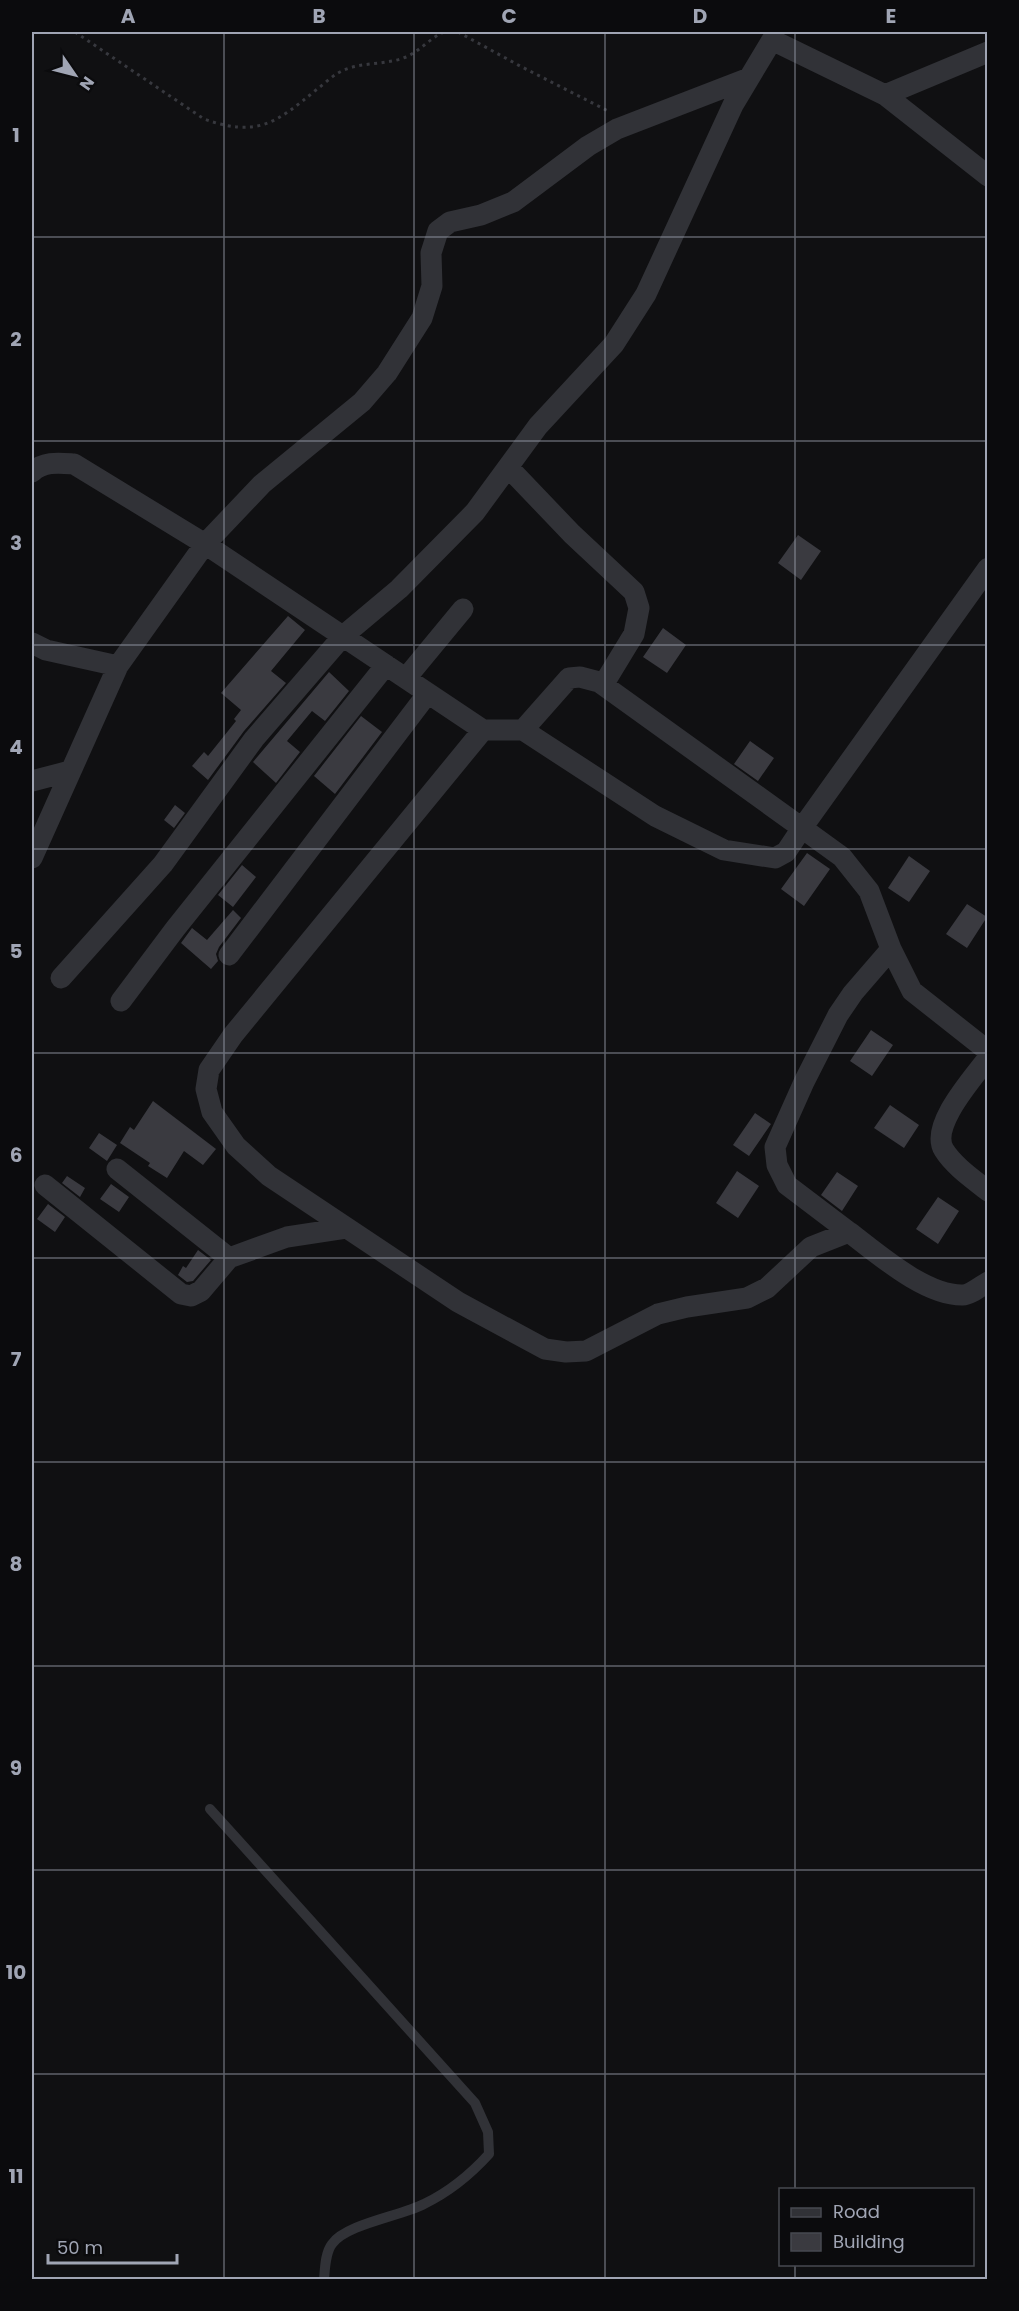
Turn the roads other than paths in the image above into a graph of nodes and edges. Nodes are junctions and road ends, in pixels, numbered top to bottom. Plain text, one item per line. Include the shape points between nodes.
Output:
1 (987, 52) edge
2 (748, 78) junction
3 (885, 95) junction
4 (987, 176) edge
5 (508, 467) junction
6 (32, 472) edge
7 (205, 544) junction
8 (987, 568) edge
9 (463, 609) dead end
10 (342, 636) junction
11 (32, 643) edge
12 (386, 664) junction
13 (118, 666) junction
14 (406, 678) junction
15 (603, 685) junction
16 (428, 693) junction
17 (483, 730) junction
18 (523, 730) junction
19 (70, 771) junction
20 (32, 781) edge
21 (802, 828) junction
22 (32, 858) edge
23 (891, 949) junction
24 (228, 955) dead end
25 (60, 978) dead end
26 (122, 1001) dead end
27 (987, 1051) edge
28 (987, 1058) edge
29 (117, 1168) dead end
30 (45, 1185) dead end
31 (987, 1191) edge
32 (346, 1228) junction
33 (849, 1232) junction
34 (229, 1258) junction
35 (987, 1282) edge
36 (210, 1809) dead end
37 (324, 2280) edge

1 - 3 street
2 - 3 street via 772,40
2 - 5 street via 646,294 614,344 538,426
2 - 7 street via 617,129 513,202 482,215 450,222 438,231 431,253 432,286 422,318 387,373 355,408 262,484
3 - 4 street
5 - 10 street via 475,512 441,547 399,589
5 - 15 street via 634,592 639,608 634,634
6 - 7 street via 39,465 74,464
7 - 10 street
7 - 13 street
8 - 21 street
9 - 14 street
10 - 12 street
10 - 25 street via 254,739 163,864
11 - 13 street via 46,650
12 - 14 street
12 - 26 street
13 - 19 street
14 - 16 street
15 - 18 street via 580,677 568,678
15 - 21 street
16 - 17 street
16 - 24 street
17 - 18 street
17 - 32 street via 233,1035 209,1070 206,1089 212,1112 236,1146 269,1176
18 - 21 street via 656,816 724,850 775,858 786,852
19 - 20 street
19 - 22 street
21 - 23 street via 842,857 869,891
23 - 27 street via 912,991
23 - 33 street via 838,1015 775,1147 777,1165 787,1185
28 - 31 street via 948,1113 941,1144 957,1165
29 - 34 street
30 - 34 street via 181,1294 191,1296 201,1291
32 - 33 street via 458,1302 545,1349 566,1352 586,1351 658,1314 747,1298 767,1288 811,1247
32 - 34 street via 287,1237
33 - 35 street via 925,1285 946,1293 965,1296
36 - 37 lane via 475,2103 488,2132 489,2154 470,2175 423,2205 344,2233 331,2244

